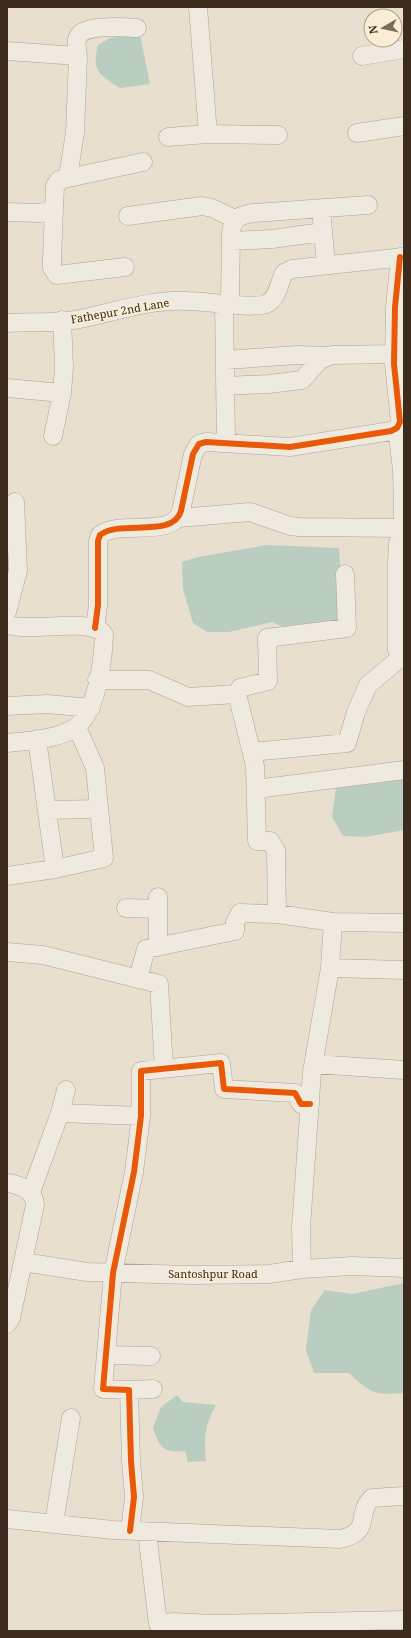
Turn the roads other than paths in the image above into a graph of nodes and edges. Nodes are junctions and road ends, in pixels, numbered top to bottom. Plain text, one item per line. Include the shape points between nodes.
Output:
1 (198, 7) edge
2 (137, 28) dead end
3 (404, 49) edge
4 (7, 51) edge
5 (78, 56) junction
6 (362, 56) dead end
7 (404, 126) edge
8 (357, 133) dead end
9 (208, 134) junction
10 (278, 135) dead end
11 (168, 136) dead end
12 (143, 162) dead end
13 (68, 177) junction
14 (368, 205) dead end
15 (54, 208) junction
16 (321, 209) junction
17 (7, 212) edge
18 (128, 216) dead end
19 (235, 219) junction
20 (323, 232) junction
21 (231, 241) junction
22 (402, 257) edge
23 (326, 265) junction
24 (125, 267) dead end
25 (400, 289) edge
26 (227, 304) junction
27 (62, 320) junction
28 (7, 323) edge
29 (394, 354) junction
30 (325, 356) junction
31 (226, 360) junction
32 (226, 386) junction
33 (7, 388) edge
34 (62, 393) junction
35 (401, 427) edge
36 (53, 436) dead end
37 (226, 443) junction
38 (403, 491) edge
39 (15, 502) dead end
40 (179, 518) junction
41 (403, 522) edge
42 (345, 574) dead end
43 (7, 612) edge
44 (7, 626) edge
45 (95, 628) junction
46 (402, 658) edge
47 (97, 680) junction
48 (236, 694) junction
49 (7, 706) edge
50 (91, 708) junction
51 (77, 727) junction
52 (37, 739) junction
53 (7, 743) edge
54 (252, 752) junction
55 (404, 770) edge
56 (256, 789) junction
57 (99, 809) junction
58 (47, 810) junction
59 (56, 869) junction
60 (7, 876) edge
61 (126, 908) dead end
62 (276, 914) junction
63 (333, 922) junction
64 (404, 923) edge
65 (158, 946) junction
66 (7, 952) edge
67 (330, 968) junction
68 (404, 970) edge
69 (138, 979) junction
70 (314, 1064) junction
71 (164, 1068) junction
72 (404, 1070) edge
73 (66, 1090) dead end
74 (310, 1104) junction
75 (60, 1113) junction
76 (141, 1116) junction
77 (7, 1183) edge
78 (31, 1192) junction
79 (23, 1262) junction
80 (404, 1268) edge
81 (302, 1269) junction
82 (114, 1273) junction
83 (7, 1324) edge
84 (106, 1356) junction
85 (151, 1356) dead end
86 (153, 1389) dead end
87 (129, 1390) junction
88 (71, 1418) dead end
89 (404, 1496) edge
90 (7, 1519) edge
91 (54, 1523) junction
92 (139, 1532) junction
93 (404, 1620) edge
94 (174, 1626) edge

1 - 9 street
2 - 5 street via 84,30 76,42
3 - 6 street
4 - 5 street
5 - 13 street via 76,126
7 - 8 street
9 - 10 street
9 - 11 street
12 - 13 street
13 - 15 street via 57,182
14 - 16 street
15 - 17 street via 47,212
15 - 24 street via 52,268 56,274
16 - 19 street via 253,213
16 - 20 street
18 - 19 street via 202,206
19 - 21 street via 231,227
20 - 21 street via 272,239
20 - 23 street
21 - 26 street
22 - 23 street, Fathepur 2nd Lane
22 - 25 street
23 - 26 street, Fathepur 2nd Lane via 292,269 284,273 272,301 265,305
25 - 29 street
26 - 27 street, Fathepur 2nd Lane via 186,300
26 - 31 street
27 - 28 street, Fathepur 2nd Lane
27 - 34 street
29 - 30 street
29 - 35 street
30 - 31 street via 297,355
30 - 32 street via 302,380
31 - 32 street
32 - 37 street
33 - 34 street
34 - 36 street
35 - 37 street via 290,447
35 - 38 street
37 - 40 street via 206,442 196,447 192,454
38 - 41 street
39 - 43 street via 18,571
40 - 41 street via 250,512 299,527
40 - 45 street via 171,524 111,530 100,535
41 - 46 street via 397,565 397,649
42 - 48 street via 347,628 267,638 268,681 240,688
44 - 45 street via 20,629 87,626
45 - 47 street via 104,635
46 - 54 street via 368,685 356,712 347,743
47 - 48 street via 149,680 188,696
47 - 50 street
48 - 54 street
49 - 50 street via 47,704
50 - 51 street
51 - 52 street via 61,734
51 - 57 street via 94,768
52 - 53 street
52 - 58 street
54 - 56 street
55 - 56 street
56 - 62 street via 257,841 270,841 276,850
57 - 58 street
57 - 59 street via 104,858
58 - 59 street
59 - 60 street
61 - 65 street via 158,903
62 - 63 street
62 - 65 street via 240,913 235,922 235,931
63 - 64 street
63 - 67 street
65 - 69 street via 146,949
66 - 69 street via 43,955
67 - 68 street
67 - 70 street
69 - 71 street via 159,984
70 - 72 street
70 - 74 street
71 - 74 street via 221,1063 224,1089 295,1093 301,1104
71 - 76 street via 141,1071
73 - 75 street
74 - 81 street via 301,1227
75 - 76 street
75 - 78 street
76 - 82 street via 134,1172
77 - 78 street
78 - 79 street via 35,1205
79 - 82 street, Santoshpur Road via 87,1272
79 - 83 street via 11,1318
80 - 81 street, Santoshpur Road via 352,1266
81 - 82 street, Santoshpur Road via 269,1274
82 - 84 street
84 - 85 street
84 - 87 street via 103,1389
86 - 87 street
87 - 92 street via 131,1461
88 - 91 street
89 - 92 street via 372,1498 366,1503 358,1532 340,1539
90 - 91 street
91 - 92 street
92 - 94 street via 158,1624
93 - 94 street

